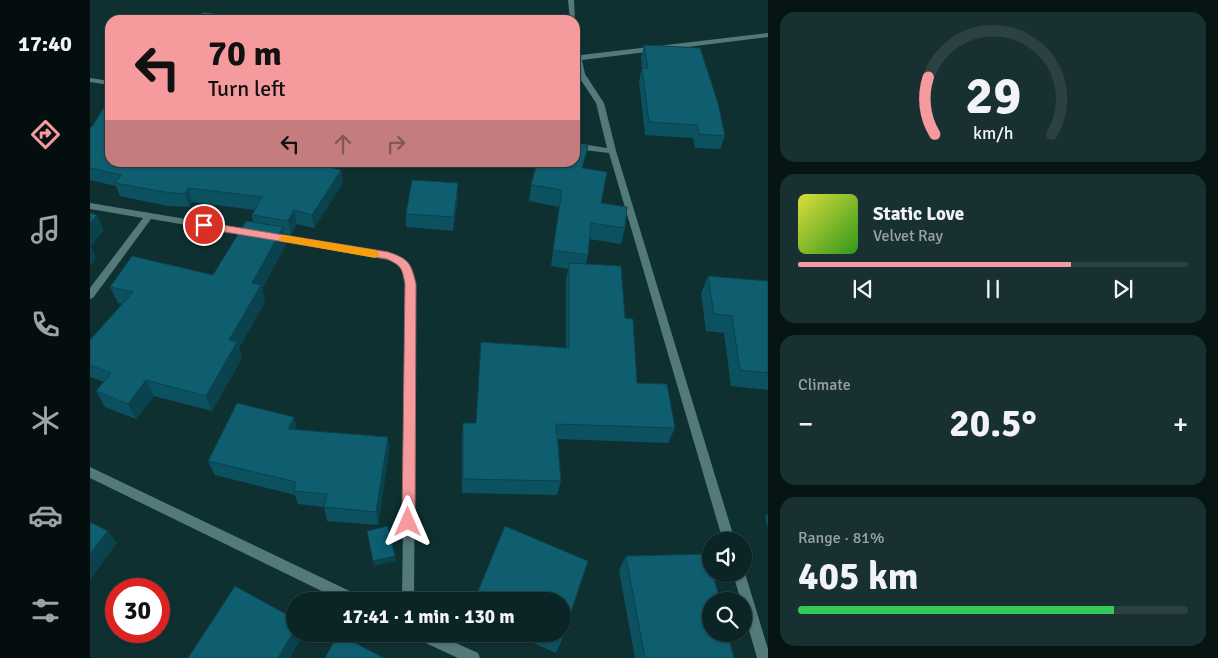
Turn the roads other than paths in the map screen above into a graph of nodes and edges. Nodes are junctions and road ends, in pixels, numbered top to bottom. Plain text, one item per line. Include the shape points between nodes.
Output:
1 (571, 0) edge
2 (572, 15) edge
3 (768, 35) edge
4 (580, 58) edge
5 (580, 70) edge
6 (90, 80) edge
7 (105, 82) edge
8 (580, 147) edge
9 (612, 151) junction
10 (90, 206) edge
11 (149, 216) junction
12 (90, 295) edge
13 (90, 472) edge
14 (726, 532) edge
15 (741, 582) edge
16 (337, 592) edge
17 (408, 592) edge
18 (439, 642) edge
19 (473, 658) edge
20 (764, 658) edge

1 - 2 street
3 - 4 street
5 - 9 street via 600,103
6 - 7 street
8 - 9 street
9 - 14 street
10 - 11 street
11 - 12 street
11 - 17 street via 388,256 402,261 407,268 411,284
13 - 16 street
15 - 20 street
18 - 19 street

